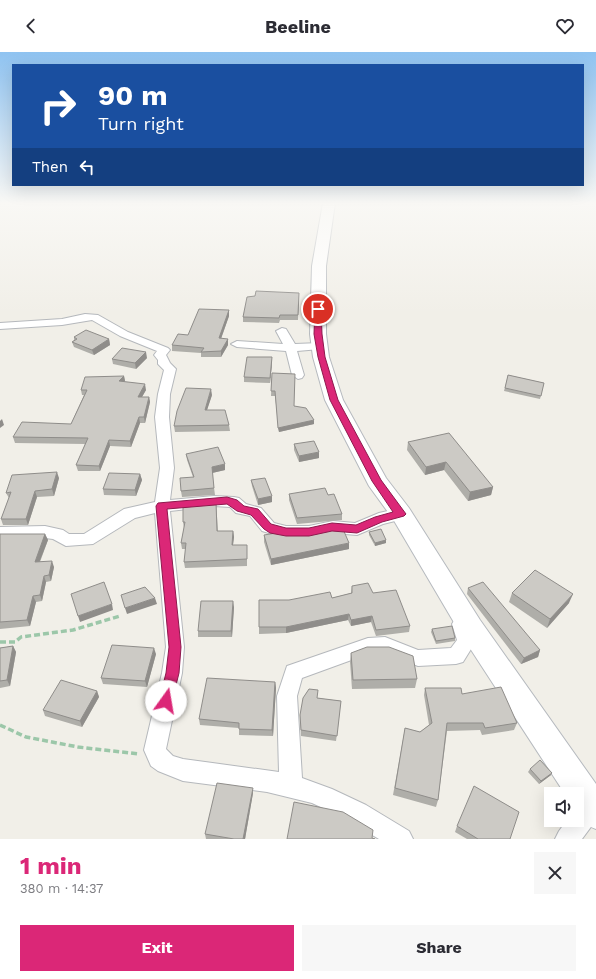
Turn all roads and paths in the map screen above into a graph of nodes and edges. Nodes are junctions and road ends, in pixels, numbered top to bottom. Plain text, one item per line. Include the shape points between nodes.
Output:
1 (323, 240) edge
2 (0, 326) edge
3 (282, 331) dead end
4 (237, 344) dead end
5 (320, 346) junction
6 (291, 348) junction
7 (298, 375) dead end
8 (162, 506) junction
9 (401, 514) junction
10 (0, 533) edge
11 (457, 608) junction
12 (120, 616) dead end
13 (0, 642) edge
14 (0, 725) edge
15 (157, 756) junction
16 (291, 787) junction
17 (594, 810) edge
18 (401, 839) edge
19 (567, 839) edge

1 - 5 street via 319,266
2 - 8 street via 94,317 124,334 164,350 160,355 170,369 162,417 167,468
3 - 6 street
4 - 6 street
5 - 6 street
5 - 9 street via 326,378 334,400 377,481
6 - 7 street
8 - 9 street via 234,502 241,509 255,512 268,527 286,532 309,532 332,527 357,529
8 - 10 street via 130,513 87,540 66,540 57,534 45,532
8 - 15 street via 175,647 172,673 155,750
9 - 11 street
11 - 16 street via 466,641 456,656 418,658 385,645 368,646 294,672 287,696
11 - 17 street
12 - 13 path via 73,630 21,637 15,642
14 - 15 path via 26,737 78,747
15 - 16 street via 172,768 211,772
16 - 18 street via 312,792 351,810
17 - 19 street

